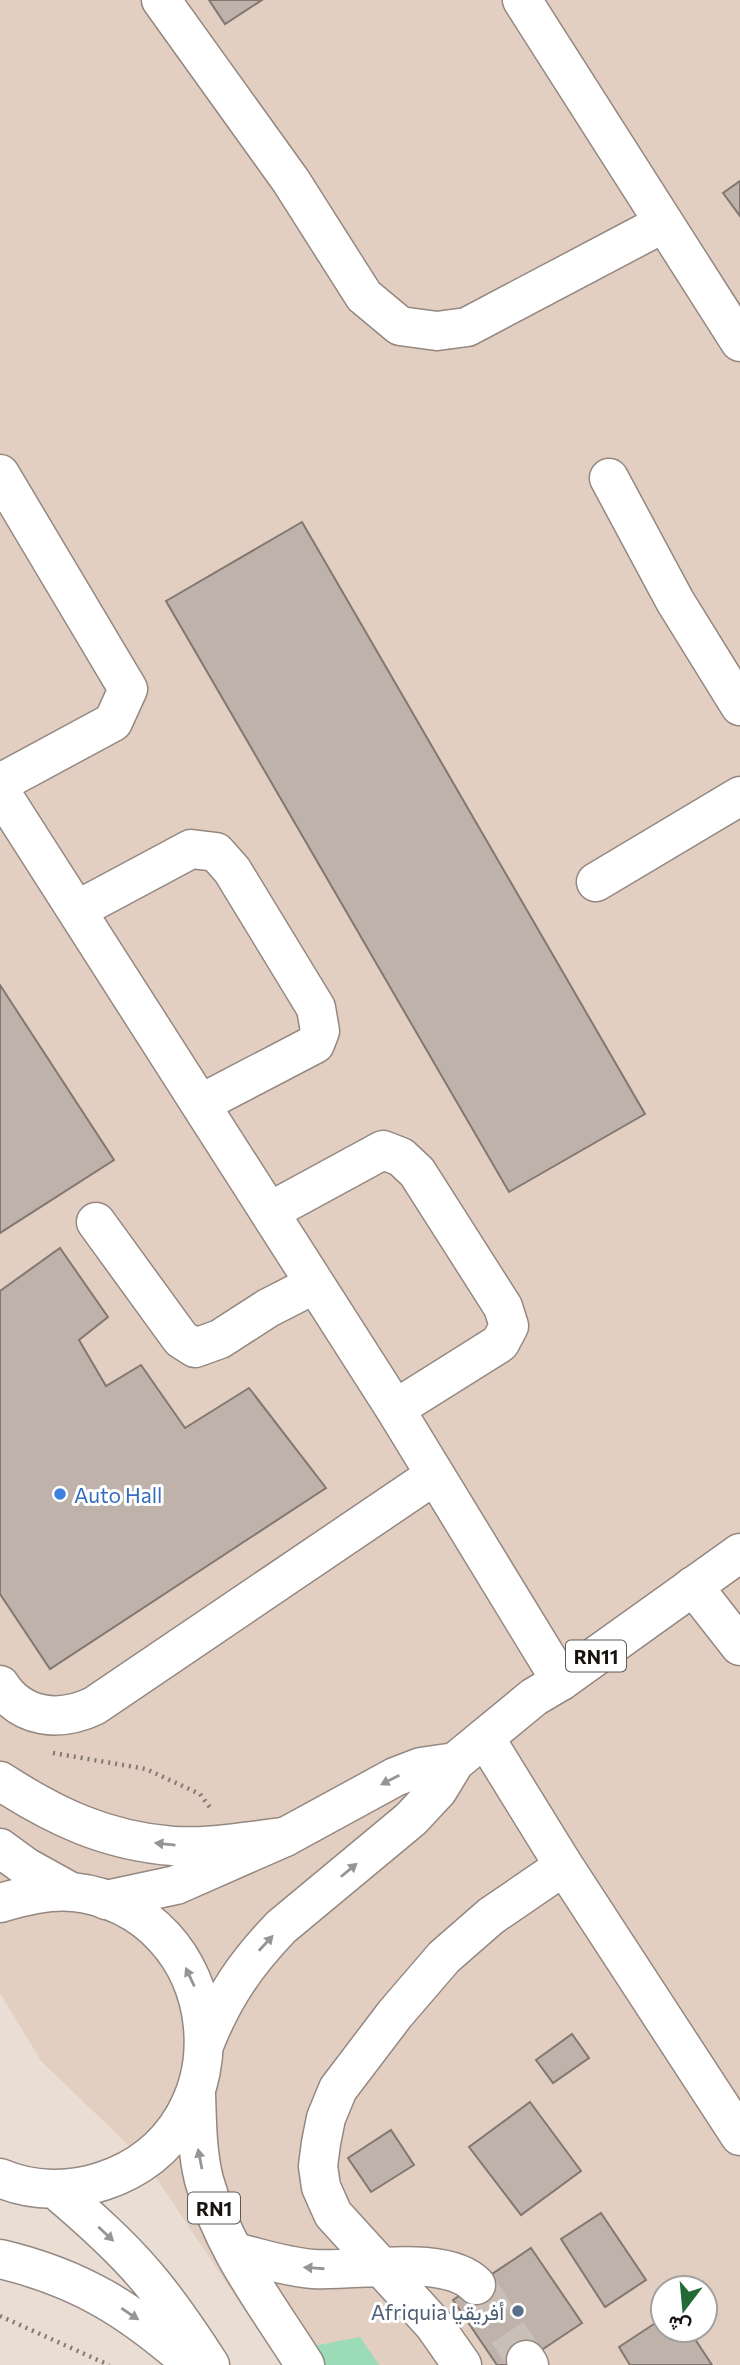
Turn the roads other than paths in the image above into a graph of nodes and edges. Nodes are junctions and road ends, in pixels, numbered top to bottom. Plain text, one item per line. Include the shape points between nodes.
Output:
1 (161, 0) edge
2 (522, 0) edge
3 (664, 223) junction
4 (740, 342) edge
5 (0, 474) edge
6 (609, 478) dead end
7 (740, 706) edge
8 (0, 783) edge
9 (0, 791) edge
10 (740, 796) edge
11 (596, 882) dead end
12 (76, 910) junction
13 (200, 1104) junction
14 (269, 1212) junction
15 (96, 1222) dead end
16 (315, 1284) junction
17 (395, 1409) junction
18 (435, 1475) junction
19 (740, 1553) edge
20 (693, 1587) junction
21 (740, 1646) edge
22 (561, 1681) junction
23 (0, 1685) edge
24 (485, 1738) junction
25 (455, 1762) junction
26 (0, 1781) edge
27 (285, 1837) junction
28 (0, 1848) edge
29 (564, 1866) junction
30 (89, 1896) junction
31 (0, 1903) edge
32 (205, 2043) junction
33 (196, 2094) junction
34 (740, 2136) edge
35 (1, 2179) edge
36 (55, 2189) junction
37 (234, 2252) junction
38 (0, 2259) edge
39 (382, 2267) junction
40 (476, 2285) tunnel mouth
41 (193, 2365) edge
42 (210, 2365) edge
43 (305, 2365) edge
44 (462, 2365) edge

1 - 3 main road via 291,181 364,296 400,326 437,331 467,327
2 - 3 main road
3 - 4 main road
5 - 8 main road via 128,690 113,722
6 - 7 main road
9 - 12 main road
10 - 11 main road
12 - 13 main road
12 - 13 main road via 191,849 216,852 232,870 316,1008 320,1031 315,1044
13 - 14 main road
14 - 16 main road
14 - 17 main road via 383,1150 401,1157 417,1172 503,1307 509,1326 500,1343
15 - 16 main road via 181,1339 195,1348
16 - 17 main road
17 - 18 main road
18 - 22 main road
18 - 23 main road via 87,1709 44,1716 13,1702
19 - 20 main road, RN11
20 - 21 main road
20 - 22 main road, RN11
22 - 24 main road, RN11
24 - 25 main road, RN11
24 - 29 main road
25 -> 27 main road via 395,1777
32 -> 25 main road, RN11 via 217,2012 246,1965 281,1927 411,1819 438,1790
27 -> 26 main road via 173,1846 142,1842 76,1824
27 - 30 main road via 176,1885
28 - 30 main road, RN1 via 26,1867
29 - 34 main road
29 - 39 main road via 491,1916 444,1957 338,2089 321,2143 321,2187 333,2214
30 - 31 main road via 33,1894
32 -> 30 main road, RN1 via 197,1991 171,1945 130,1912
32 - 33 main road, RN1
33 - 36 main road, RN1 via 172,2134 145,2161 87,2186
37 -> 33 main road, RN1 via 205,2181
35 - 36 main road, RN1
36 -> 42 main road via 145,2274
39 -> 37 main road via 313,2269
37 - 43 main road, RN1
38 -> 41 main road via 78,2284 150,2327
39 - 40 main road via 444,2270 467,2276
39 - 44 main road via 434,2325

